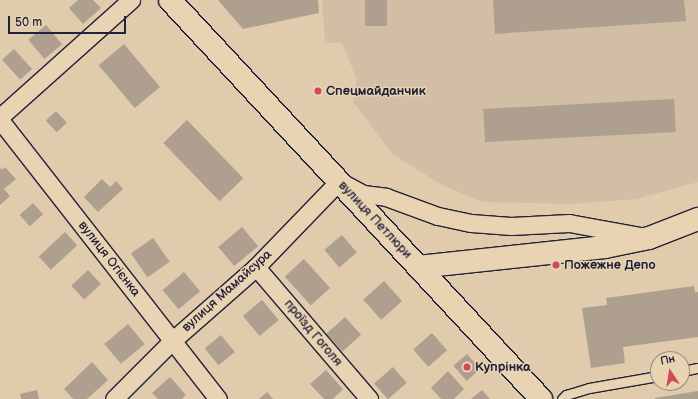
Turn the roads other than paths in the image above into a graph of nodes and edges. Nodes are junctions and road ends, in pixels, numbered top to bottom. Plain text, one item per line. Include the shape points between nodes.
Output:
1 (131, 0) edge
2 (170, 0) edge
3 (0, 119) edge
4 (339, 181) junction
5 (698, 219) edge
6 (649, 238) junction
7 (418, 266) junction
8 (256, 267) junction
9 (173, 340) junction
10 (650, 377) edge
11 (114, 399) edge
12 (218, 399) edge
13 (369, 399) edge
14 (541, 399) edge
15 (562, 399) edge

1 - 3 street
2 - 4 main road, вулиця Петлюри
3 - 9 street, вулиця Огієнка
4 - 6 street via 363,194 386,197 438,216 471,223 511,226 569,224
4 - 7 main road, вулиця Петлюри
4 - 8 street, вулиця Мамайсура
5 - 6 main road, вулиця Петлюри
6 - 7 main road, вулиця Петлюри via 569,252
7 - 14 main road
8 - 9 street, вулиця Мамайсура
8 - 13 street, проїзд Гоголя
9 - 11 street, вулиця Мамайсура
9 - 12 street, вулиця Огієнка
10 - 15 lane via 589,388 566,395

